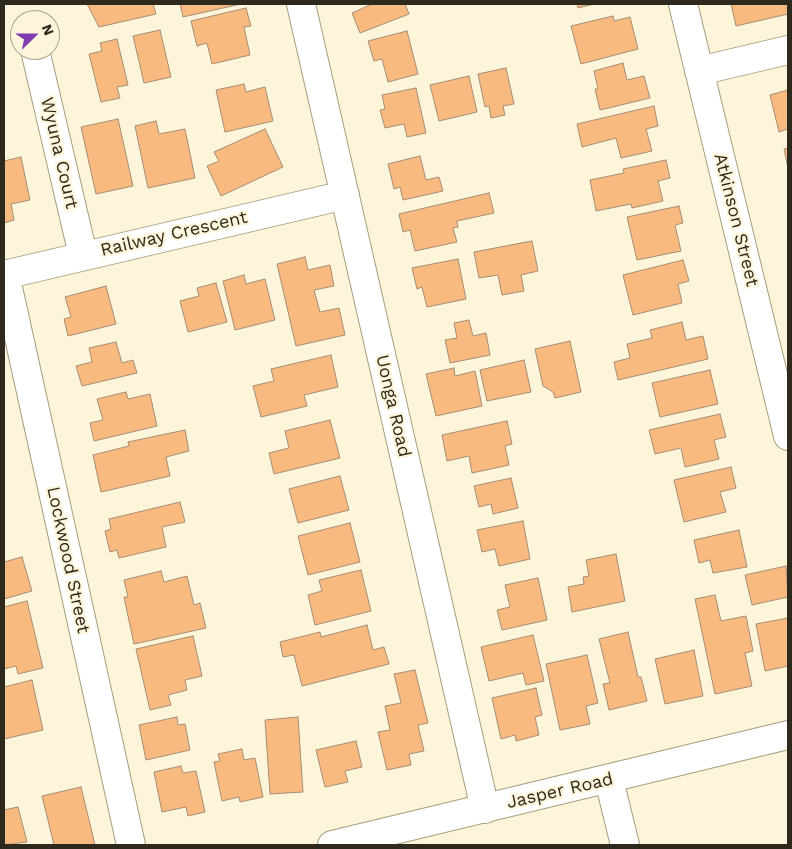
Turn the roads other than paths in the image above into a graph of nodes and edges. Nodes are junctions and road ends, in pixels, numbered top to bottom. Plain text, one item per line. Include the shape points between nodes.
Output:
1 (301, 4) edge
2 (683, 4) edge
3 (788, 50) edge
4 (37, 60) edge
5 (699, 71) junction
6 (345, 195) junction
7 (83, 255) junction
8 (4, 274) edge
9 (788, 436) edge
10 (788, 735) edge
11 (609, 780) junction
12 (485, 809) junction
13 (131, 845) edge
14 (332, 845) edge
15 (625, 845) edge

1 - 6 street, Uonga Road
2 - 5 street, Atkinson Street
3 - 5 street
4 - 7 street, Wyuna Court
5 - 9 street, Atkinson Street
6 - 7 street, Railway Crescent
6 - 12 street, Uonga Road
7 - 8 street, Railway Crescent
8 - 13 street, Lockwood Street
10 - 11 street, Jasper Road
11 - 12 street, Jasper Road
11 - 15 street
12 - 14 street, Jasper Road

